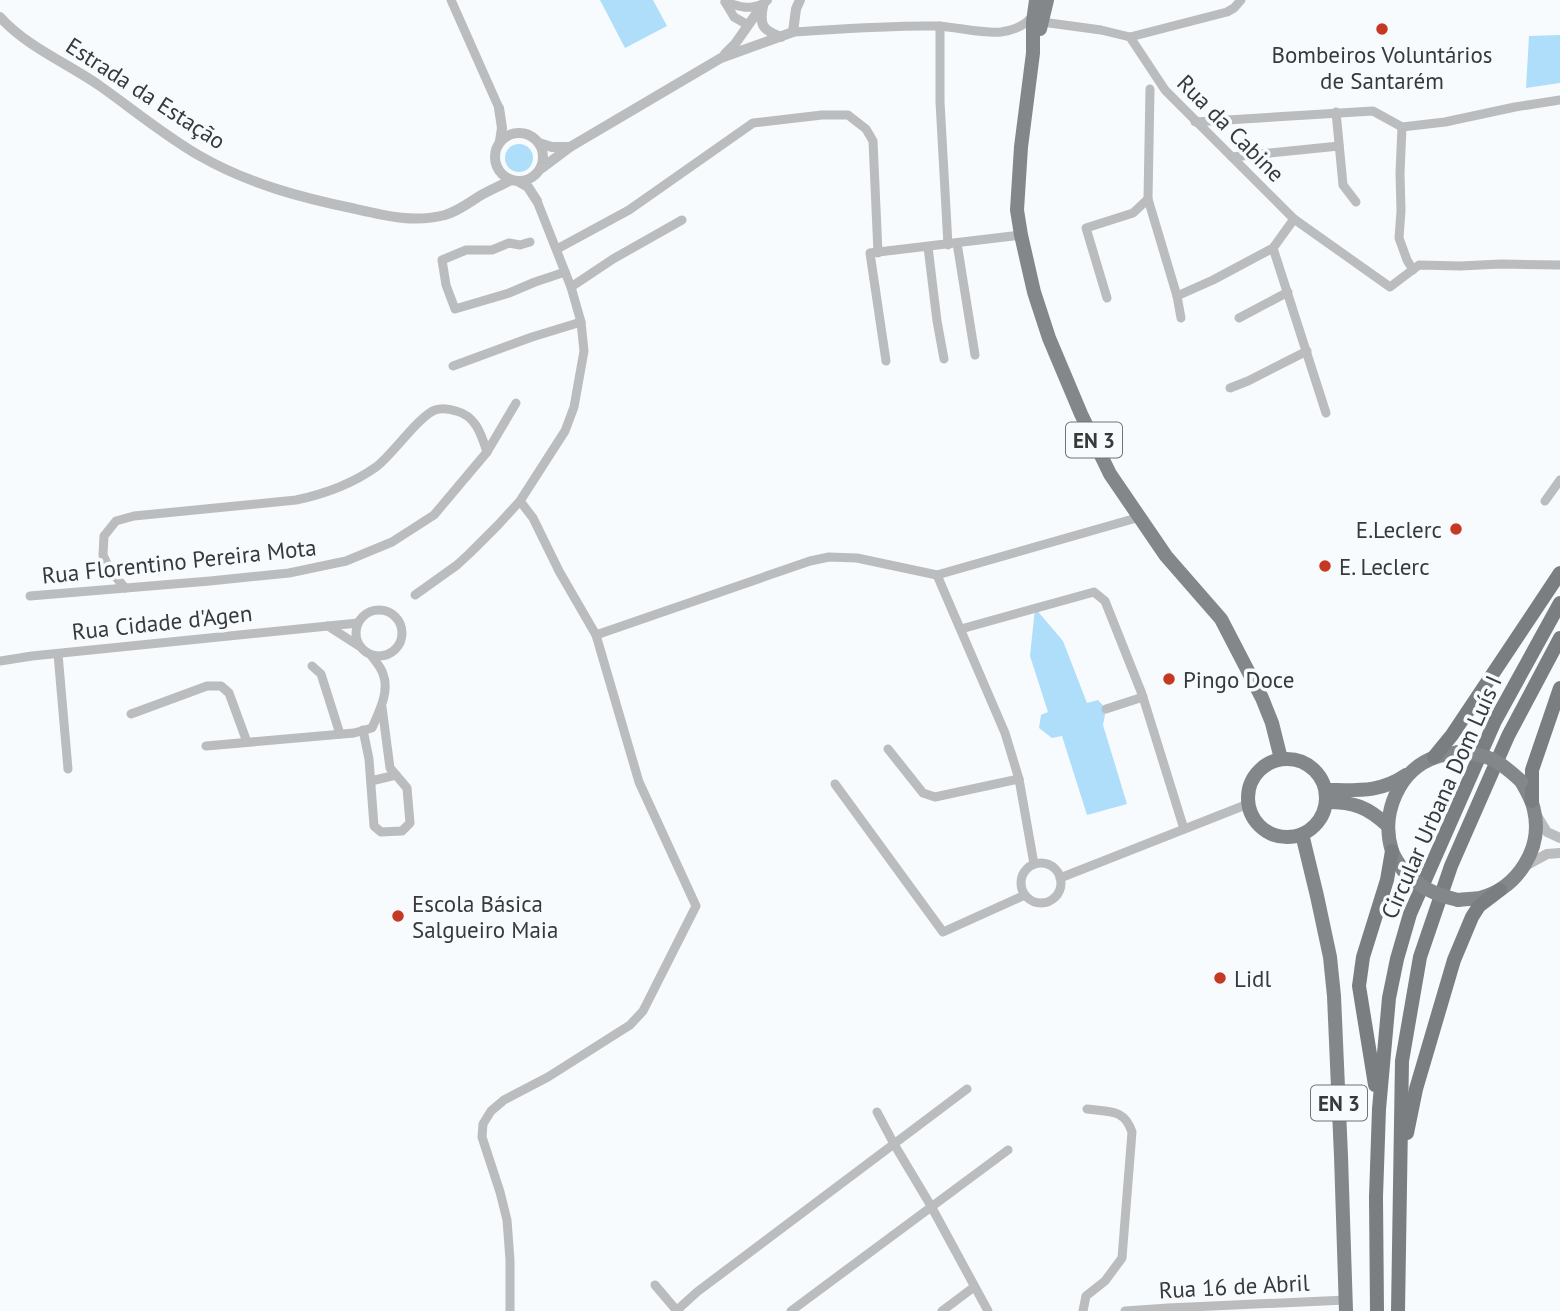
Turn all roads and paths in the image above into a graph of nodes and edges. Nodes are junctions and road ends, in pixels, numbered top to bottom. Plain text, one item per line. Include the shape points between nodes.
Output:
1 (464, 0) edge
2 (800, 0) edge
3 (1047, 0) edge
4 (1241, 0) edge
5 (725, 1) edge
6 (453, 2) edge
7 (765, 2) edge
8 (1037, 11) edge
9 (0, 17) edge
10 (734, 17) junction
11 (748, 25) junction
12 (940, 26) junction
13 (793, 32) junction
14 (781, 37) junction
15 (1130, 37) junction
16 (735, 44) junction
17 (720, 58) junction
18 (1150, 89) dead end
19 (1560, 100) edge
20 (499, 108) junction
21 (1336, 113) junction
22 (1195, 122) junction
23 (1402, 127) junction
24 (519, 133) junction
25 (500, 141) junction
26 (539, 143) junction
27 (1339, 146) junction
28 (570, 147) junction
29 (1232, 158) junction
30 (497, 169) junction
31 (539, 172) junction
32 (514, 181) junction
33 (479, 196) junction
34 (1148, 199) junction
35 (537, 201) junction
36 (1356, 202) dead end
37 (1294, 219) junction
38 (682, 220) dead end
39 (1021, 235) junction
40 (530, 242) dead end
41 (952, 244) junction
42 (928, 247) junction
43 (1273, 248) junction
44 (557, 249) junction
45 (878, 253) junction
46 (1560, 265) edge
47 (1413, 270) junction
48 (565, 272) junction
49 (571, 286) junction
50 (1288, 292) junction
51 (1177, 296) junction
52 (1107, 298) dead end
53 (1181, 318) dead end
54 (1239, 318) dead end
55 (581, 322) junction
56 (1307, 351) junction
57 (975, 355) dead end
58 (944, 359) dead end
59 (886, 360) dead end
60 (453, 366) dead end
61 (1230, 388) dead end
62 (516, 404) dead end
63 (1326, 413) dead end
64 (487, 452) junction
65 (1560, 480) edge
66 (520, 500) junction
67 (1545, 501) dead end
68 (1140, 517) junction
69 (1560, 573) edge
70 (937, 575) junction
71 (125, 588) junction
72 (415, 595) dead end
73 (30, 596) dead end
74 (1560, 603) edge
75 (358, 623) junction
76 (328, 626) junction
77 (961, 629) junction
78 (596, 635) junction
79 (1560, 638) edge
80 (360, 646) junction
81 (397, 647) junction
82 (58, 654) junction
83 (372, 654) junction
84 (0, 661) edge
85 (312, 666) dead end
86 (384, 675) junction
87 (1560, 688) edge
88 (1143, 697) junction
89 (382, 707) junction
90 (1106, 709) dead end
91 (131, 714) dead end
92 (363, 730) junction
93 (340, 734) junction
94 (247, 742) junction
95 (206, 746) dead end
96 (888, 749) dead end
97 (1434, 757) junction
98 (1281, 760) junction
99 (1416, 768) junction
100 (68, 769) dead end
101 (396, 775) junction
102 (1019, 779) junction
103 (371, 781) junction
104 (835, 784) dead end
105 (1327, 796) junction
106 (1248, 804) junction
107 (1533, 807) junction
108 (1388, 826) junction
109 (1184, 829) junction
110 (1302, 834) junction
111 (1560, 838) edge
112 (1392, 851) junction
113 (1560, 853) edge
114 (1034, 864) junction
115 (1525, 866) junction
116 (1060, 878) junction
117 (1500, 890) junction
118 (1025, 895) junction
119 (967, 1089) dead end
120 (1087, 1109) dead end
121 (1379, 1109) junction
122 (877, 1112) dead end
123 (894, 1144) junction
124 (1008, 1150) dead end
125 (1401, 1163) junction
126 (931, 1206) junction
127 (655, 1285) dead end
128 (974, 1287) junction
129 (1377, 1305) edge
130 (1346, 1306) edge
131 (510, 1311) edge
132 (676, 1311) edge
133 (791, 1311) edge
134 (942, 1311) edge
135 (988, 1311) edge
136 (1083, 1311) edge
137 (1125, 1311) edge
138 (1398, 1311) edge

1 - 6 street
2 - 13 street
3 - 8 main road, EN 3
4 - 15 street via 1227,12
5 - 7 street via 743,8
5 - 10 street
6 - 20 street
7 - 11 street
7 - 14 street via 762,24
8 - 12 street via 1021,27 1000,32
8 - 15 street
8 - 39 main road, EN 3 via 1018,187
9 - 33 street, Estrada da Estação via 25,40 174,140 264,186 410,219 447,214
10 - 11 street
10 - 16 street
11 - 16 street
12 - 13 street
12 - 41 street via 940,102
13 - 14 street
14 - 17 street
15 - 22 street, Rua da Cabine via 1160,84
16 - 17 street
17 - 28 street
18 - 34 street
19 - 23 street
20 - 24 street
20 - 25 street
21 - 22 street
21 - 23 street via 1373,111
21 - 27 street
22 - 29 street, Rua da Cabine
23 - 47 street via 1399,237
24 - 25 street
24 - 26 street
25 - 30 street via 495,151
26 - 28 street
26 - 31 street via 543,153
27 - 29 street
27 - 36 street via 1343,185
28 - 31 street
29 - 37 street, Rua da Cabine
30 - 32 street
30 - 33 street, Estrada da Estação
31 - 32 street via 529,180
31 - 35 street
32 - 33 street, Estrada da Estação
32 - 35 street via 528,187
34 - 51 street
34 - 52 street via 1133,213 1086,228
35 - 44 street
37 - 43 street
37 - 47 street, Rua da Cabine via 1391,287
38 - 49 street
39 - 41 street
39 - 68 main road, EN 3 via 1049,338 1081,414 1110,474
40 - 48 street via 466,250 442,260 455,309
41 - 42 street
41 - 57 street
42 - 45 street
42 - 58 street
43 - 50 street
43 - 51 street
44 - 45 street via 629,210 753,123 848,115 873,141
44 - 48 street
45 - 59 street via 870,253
46 - 47 street via 1419,265
48 - 49 street
49 - 55 street
50 - 54 street
50 - 56 street
51 - 53 street
55 - 60 street
55 - 66 street via 584,351 574,407 565,431
56 - 61 street
56 - 63 street
62 - 64 street, Rua Florentino Pereira Mota
64 - 71 street, Rua Florentino Pereira Mota via 434,515 392,542 346,561 289,573
64 - 71 street via 478,427 465,413 434,411 379,465 322,494 116,521 104,536 103,555
65 - 67 street
66 - 72 street via 464,559
66 - 78 street
68 - 70 street
68 - 98 main road, EN 3 via 1226,626 1267,710
69 - 97 highway
70 - 77 street
70 - 78 street via 857,558 829,557
71 - 73 street, Rua Florentino Pereira Mota
74 - 121 highway, Circular Urbana Dom Luís I via 1495,720 1410,914 1389,998
75 - 76 street, Rua Cidade d'Agen
75 - 80 street
75 - 81 street via 369,612 392,613 402,626
76 - 80 street
76 - 82 street, Rua Cidade d'Agen
77 - 88 street via 1094,592 1105,601
77 - 102 street via 1005,733
78 - 131 street via 639,782 696,906 643,1011 630,1025 503,1100 484,1124 482,1138 507,1220
79 - 125 highway, Circular Urbana Dom Luís I via 1508,736 1451,866 1420,957 1402,1061
80 - 83 street
81 - 83 street via 386,655
81 - 86 street
82 - 84 street, Rua Cidade d'Agen
82 - 100 street
83 - 86 street
85 - 93 street via 321,674
86 - 89 street
87 - 107 highway via 1532,770
88 - 90 street
88 - 109 street
89 - 92 street via 372,728
89 - 101 street via 390,768
91 - 94 street via 220,685 229,693
92 - 93 street
92 - 103 street
93 - 94 street
94 - 95 street
96 - 102 street via 923,793 935,797
97 - 99 main road
97 - 107 main road, bridge via 1482,754 1521,781
98 - 105 main road via 1313,767
98 - 106 main road via 1262,767 1253,778
99 - 105 main road via 1393,784
99 - 108 main road via 1391,804
101 - 103 street
101 - 103 street via 407,789 410,823 402,831 381,832 374,826
102 - 114 street
104 - 118 street via 943,932
105 - 108 main road via 1356,804
105 - 110 main road via 1324,814
106 - 109 street
106 - 110 main road via 1252,817 1272,835
107 - 111 street via 1547,832
107 - 115 main road via 1535,840
108 - 112 main road
109 - 116 street
110 - 130 main road, EN 3 via 1330,957 1334,996
112 - 117 main road, bridge via 1418,885 1437,895 1458,900
112 - 121 highway via 1359,986
113 - 115 street via 1547,854
114 - 116 street via 1053,867
114 - 118 street via 1022,877
115 - 117 main road
116 - 118 street via 1059,892 1049,901 1036,902
117 - 125 highway via 1479,906 1454,960 1416,1089
119 - 123 street
120 - 136 street via 1119,1113 1132,1132 1122,1258 1086,1296
121 - 129 highway, Circular Urbana Dom Luís I
122 - 123 street
123 - 126 street
123 - 132 street
124 - 126 street
125 - 138 highway, Circular Urbana Dom Luís I
126 - 128 street
126 - 133 street
127 - 132 street
128 - 134 street
128 - 135 street
130 - 137 street, Rua 16 de Abril

